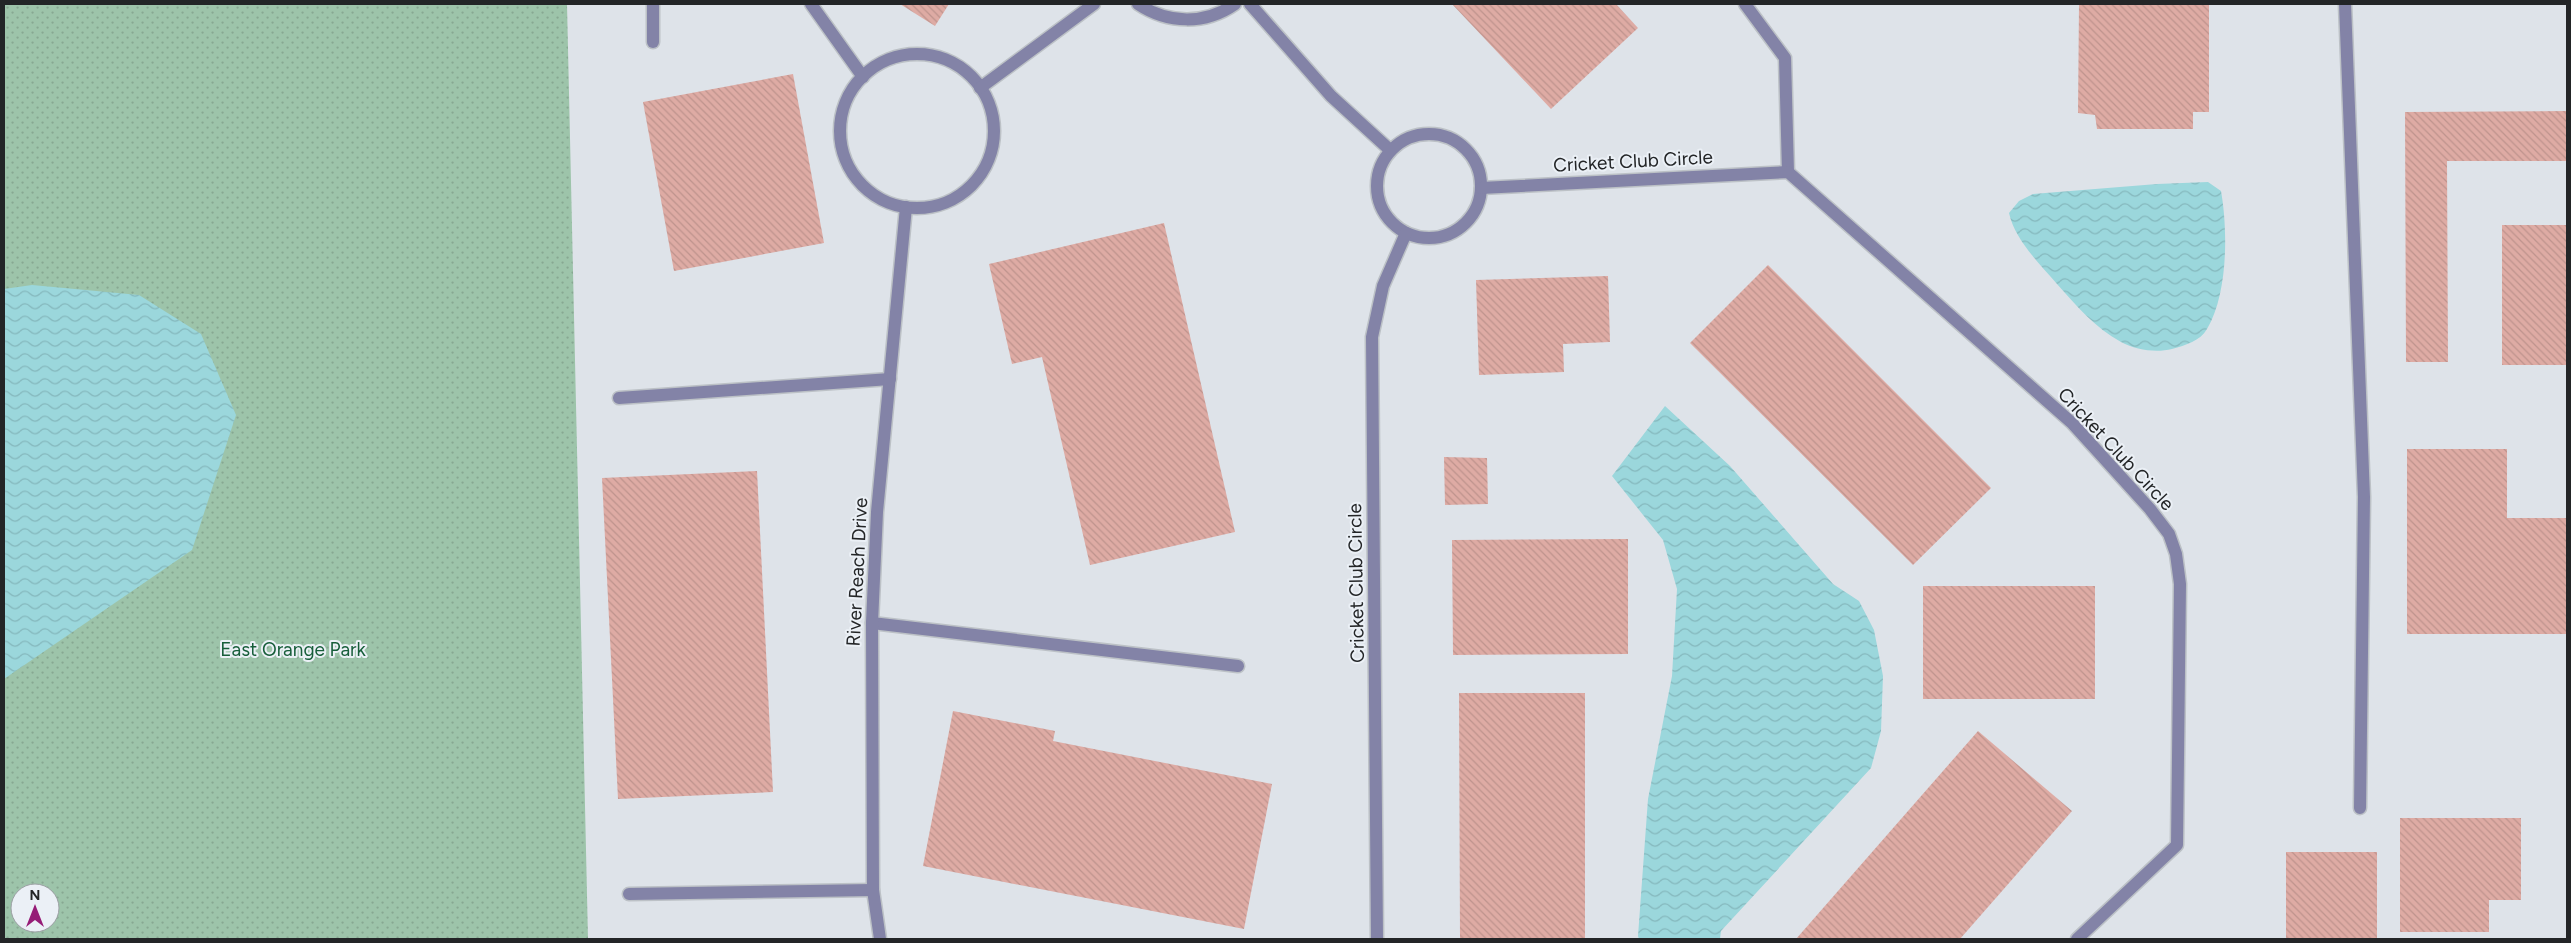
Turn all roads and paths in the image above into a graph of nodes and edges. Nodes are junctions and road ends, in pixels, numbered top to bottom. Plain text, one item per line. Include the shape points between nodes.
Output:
1 (653, 4) edge
2 (811, 4) edge
3 (1094, 4) edge
4 (1138, 4) edge
5 (1235, 4) edge
6 (1250, 4) edge
7 (1745, 4) edge
8 (2345, 4) edge
9 (653, 42) dead end
10 (863, 77) junction
11 (980, 88) junction
12 (1390, 150) junction
13 (1788, 172) junction
14 (1481, 188) junction
15 (906, 207) junction
16 (1406, 233) junction
17 (890, 379) junction
18 (619, 398) dead end
19 (872, 623) junction
20 (1238, 666) dead end
21 (2360, 808) dead end
22 (873, 890) junction
23 (630, 894) dead end
24 (880, 939) edge
25 (1377, 939) edge
26 (2077, 939) edge

1 - 9 lane
2 - 10 lane
3 - 11 lane
4 - 5 lane via 1179,20 1207,17
6 - 12 lane via 1332,96
7 - 13 lane via 1784,58
8 - 21 lane via 2364,498
10 - 11 lane via 884,62 921,55 948,61 962,69
10 - 15 lane via 848,97 840,121 841,146 857,180 891,204
11 - 15 lane via 990,107 993,122 991,152 985,167 965,191 952,200 937,206
12 - 14 lane via 1411,136 1444,136 1460,143 1472,155 1479,171
12 - 16 lane via 1380,167 1377,196 1390,222
13 - 14 lane, Cricket Club Circle
13 - 26 lane, Cricket Club Circle via 2072,422 2169,534 2176,554 2180,584 2177,844
14 - 16 lane via 1476,210 1461,228 1429,238
15 - 17 lane, River Reach Drive
16 - 25 lane, Cricket Club Circle via 1383,286 1372,337
17 - 18 lane
17 - 19 lane, River Reach Drive via 877,512
19 - 20 lane
19 - 22 lane, River Reach Drive
22 - 23 lane
22 - 24 lane, River Reach Drive

